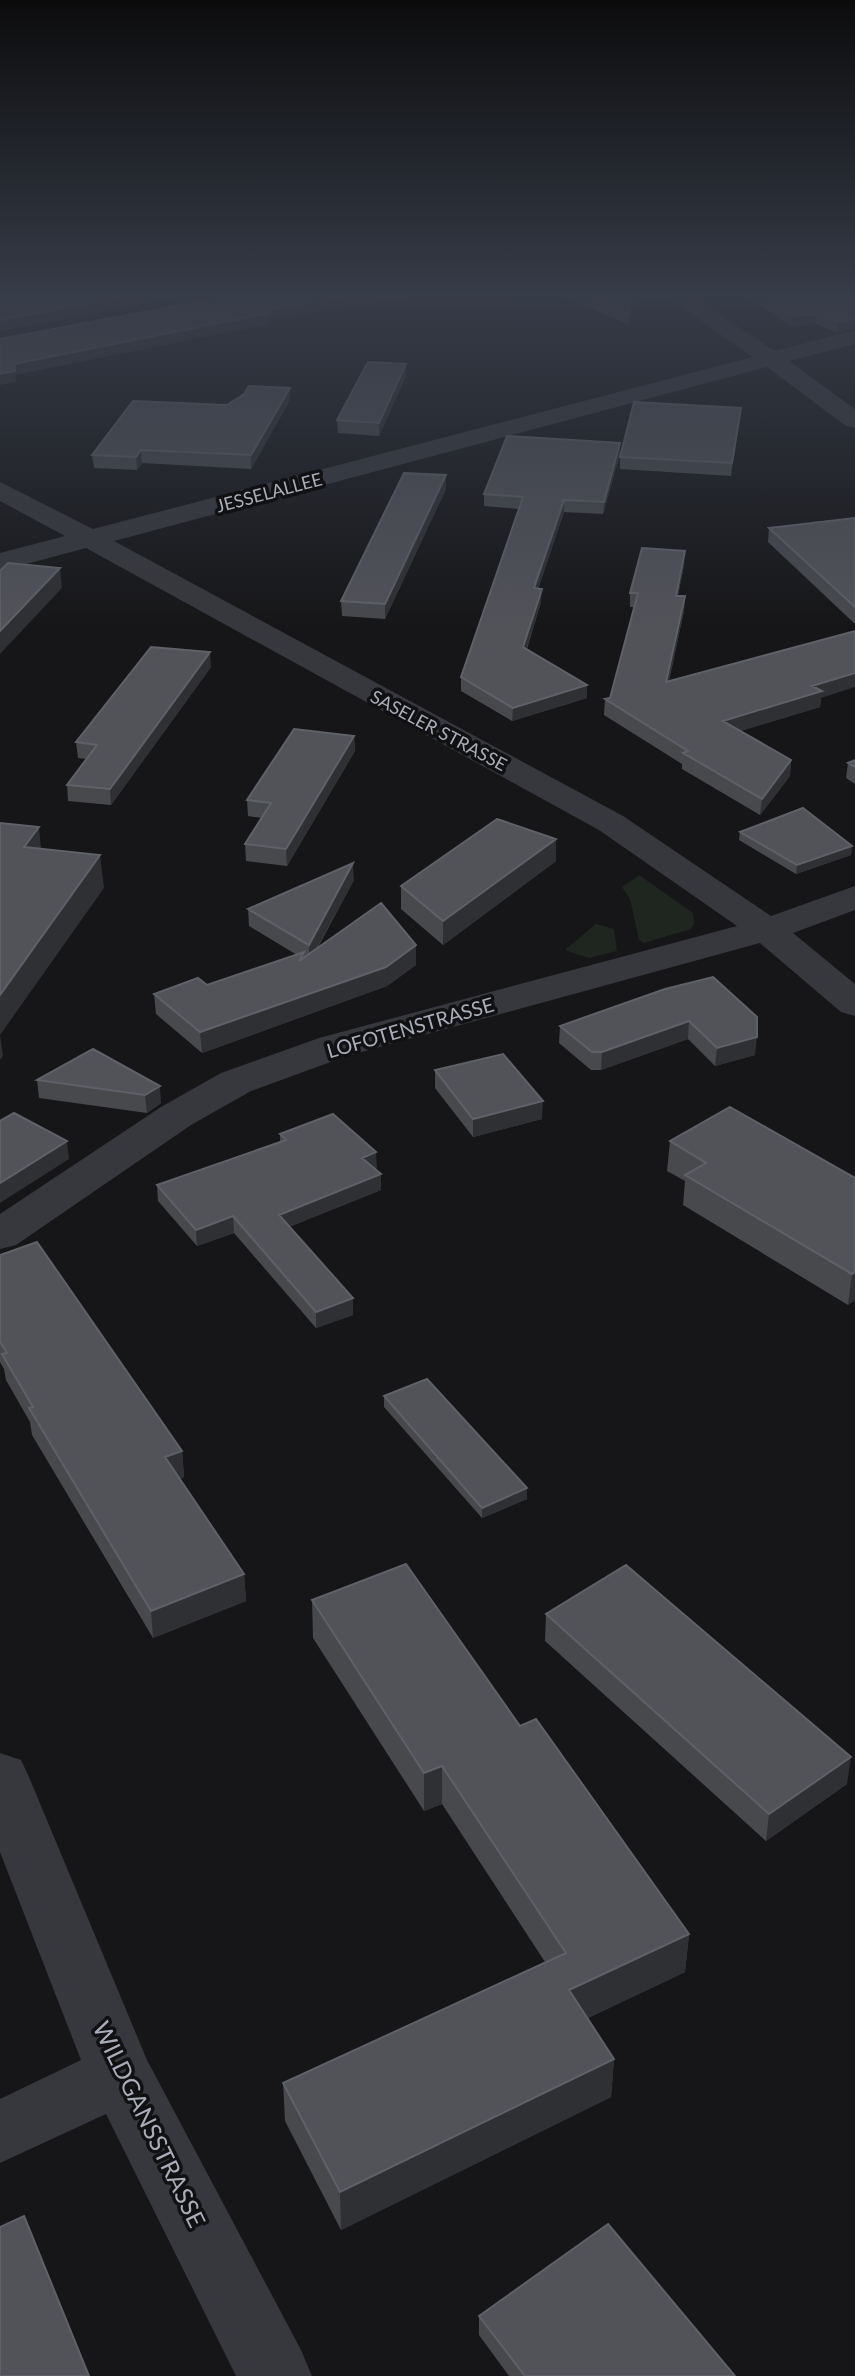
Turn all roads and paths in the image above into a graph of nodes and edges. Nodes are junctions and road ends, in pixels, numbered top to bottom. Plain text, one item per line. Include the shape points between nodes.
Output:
1 (594, 406) edge
2 (835, 406) edge
3 (855, 421) edge
4 (0, 490) edge
5 (92, 538) junction
6 (0, 562) edge
7 (855, 897) edge
8 (767, 930) junction
9 (855, 1004) edge
10 (0, 1235) edge
11 (0, 1777) edge
12 (120, 2074) junction
13 (0, 2132) edge
14 (275, 2376) edge

1 - 5 street, JESSELALLEE
2 - 3 street
4 - 5 street, SASELER STRASSE
5 - 6 street, JESSELALLEE
5 - 8 street, SASELER STRASSE via 611,823
7 - 8 street, LOFOTENSTRASSE
8 - 9 street, SASELER STRASSE
8 - 10 street, LOFOTENSTRASSE via 333,1047 236,1082 176,1116
11 - 12 street, WILDGANSSTRASSE
12 - 13 street
12 - 14 street, WILDGANSSTRASSE

